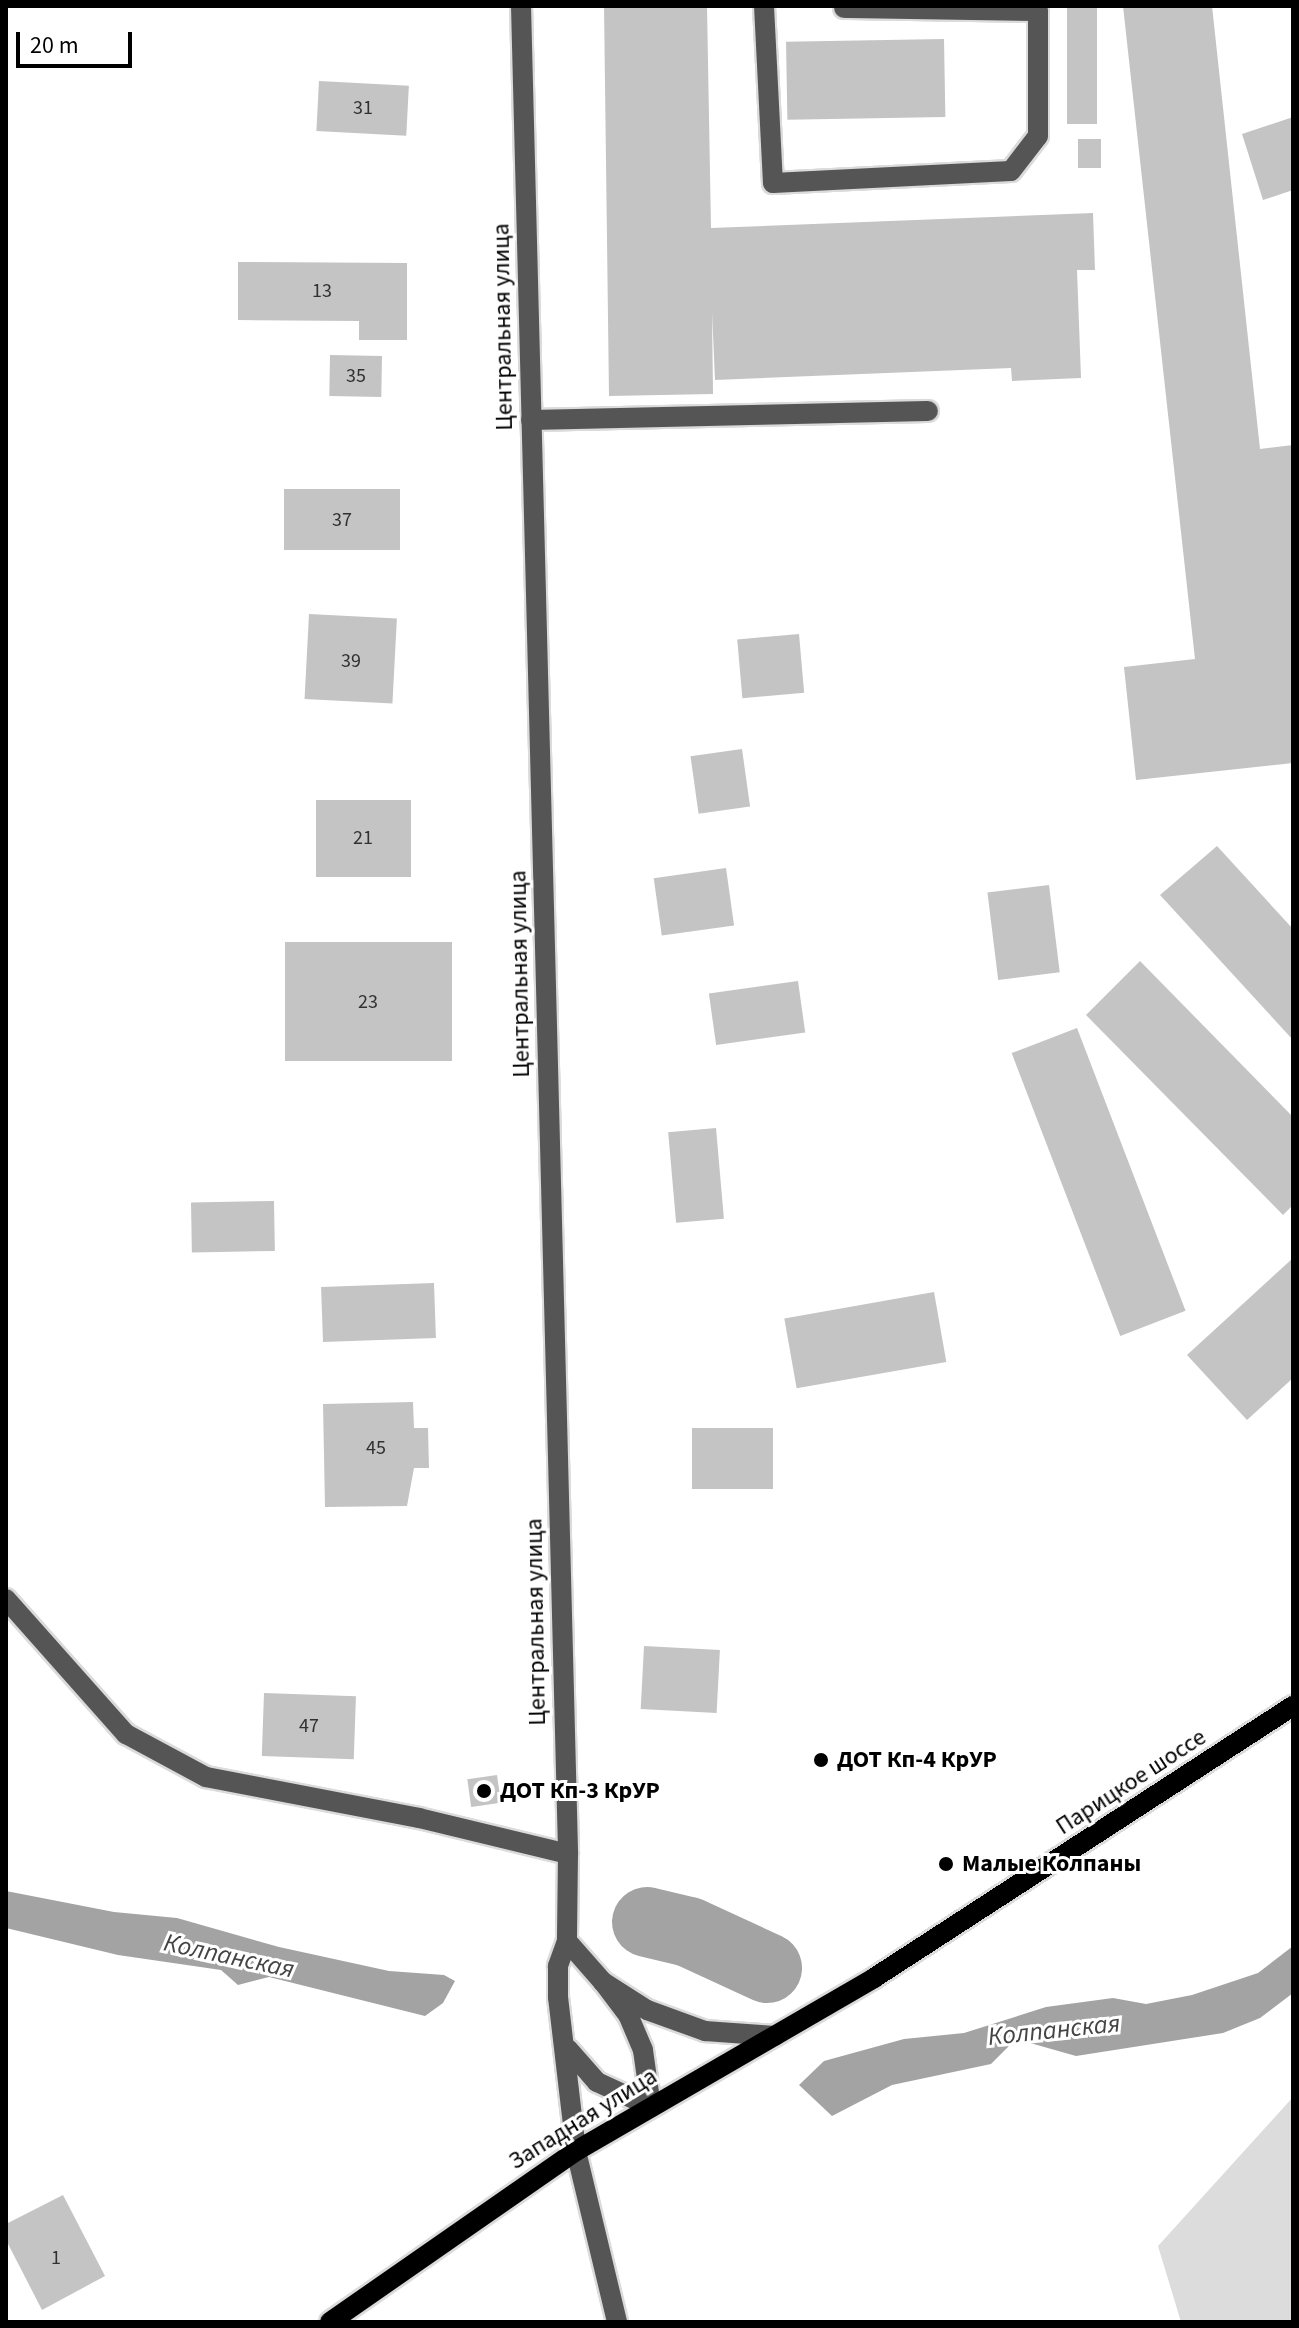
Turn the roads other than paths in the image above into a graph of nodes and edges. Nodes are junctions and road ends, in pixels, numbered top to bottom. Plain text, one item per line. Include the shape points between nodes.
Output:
1 (521, 6) edge
2 (764, 6) edge
3 (844, 8) dead end
4 (1038, 9) edge
5 (928, 411) dead end
6 (531, 420) junction
7 (6, 1599) edge
8 (1293, 1706) edge
9 (568, 1854) junction
10 (567, 1941) junction
11 (874, 1978) joint
12 (603, 1982) junction
13 (775, 2036) junction
14 (566, 2046) junction
15 (651, 2107) junction
16 (576, 2151) junction
17 (330, 2322) edge
18 (617, 2322) edge

1 - 6 street, Центральная улица
2 - 4 street via 773,183 1011,171 1038,136
3 - 4 street
5 - 6 street
6 - 9 street, Центральная улица
7 - 9 street via 126,1734 206,1777 419,1818
8 - 11 main road, Парицкое шоссе
9 - 10 street, Центральная улица
10 - 12 street
10 - 14 street, Центральная улица via 558,1966
11 - 13 main road, Западная улица
12 - 13 street via 647,2010 685,2025 725,2035
12 - 15 street via 628,2015 643,2050
13 - 15 main road, Западная улица
14 - 15 street via 597,2082
14 - 16 street, Центральная улица
15 - 16 main road, Западная улица
16 - 17 main road, Западная улица
16 - 18 street

